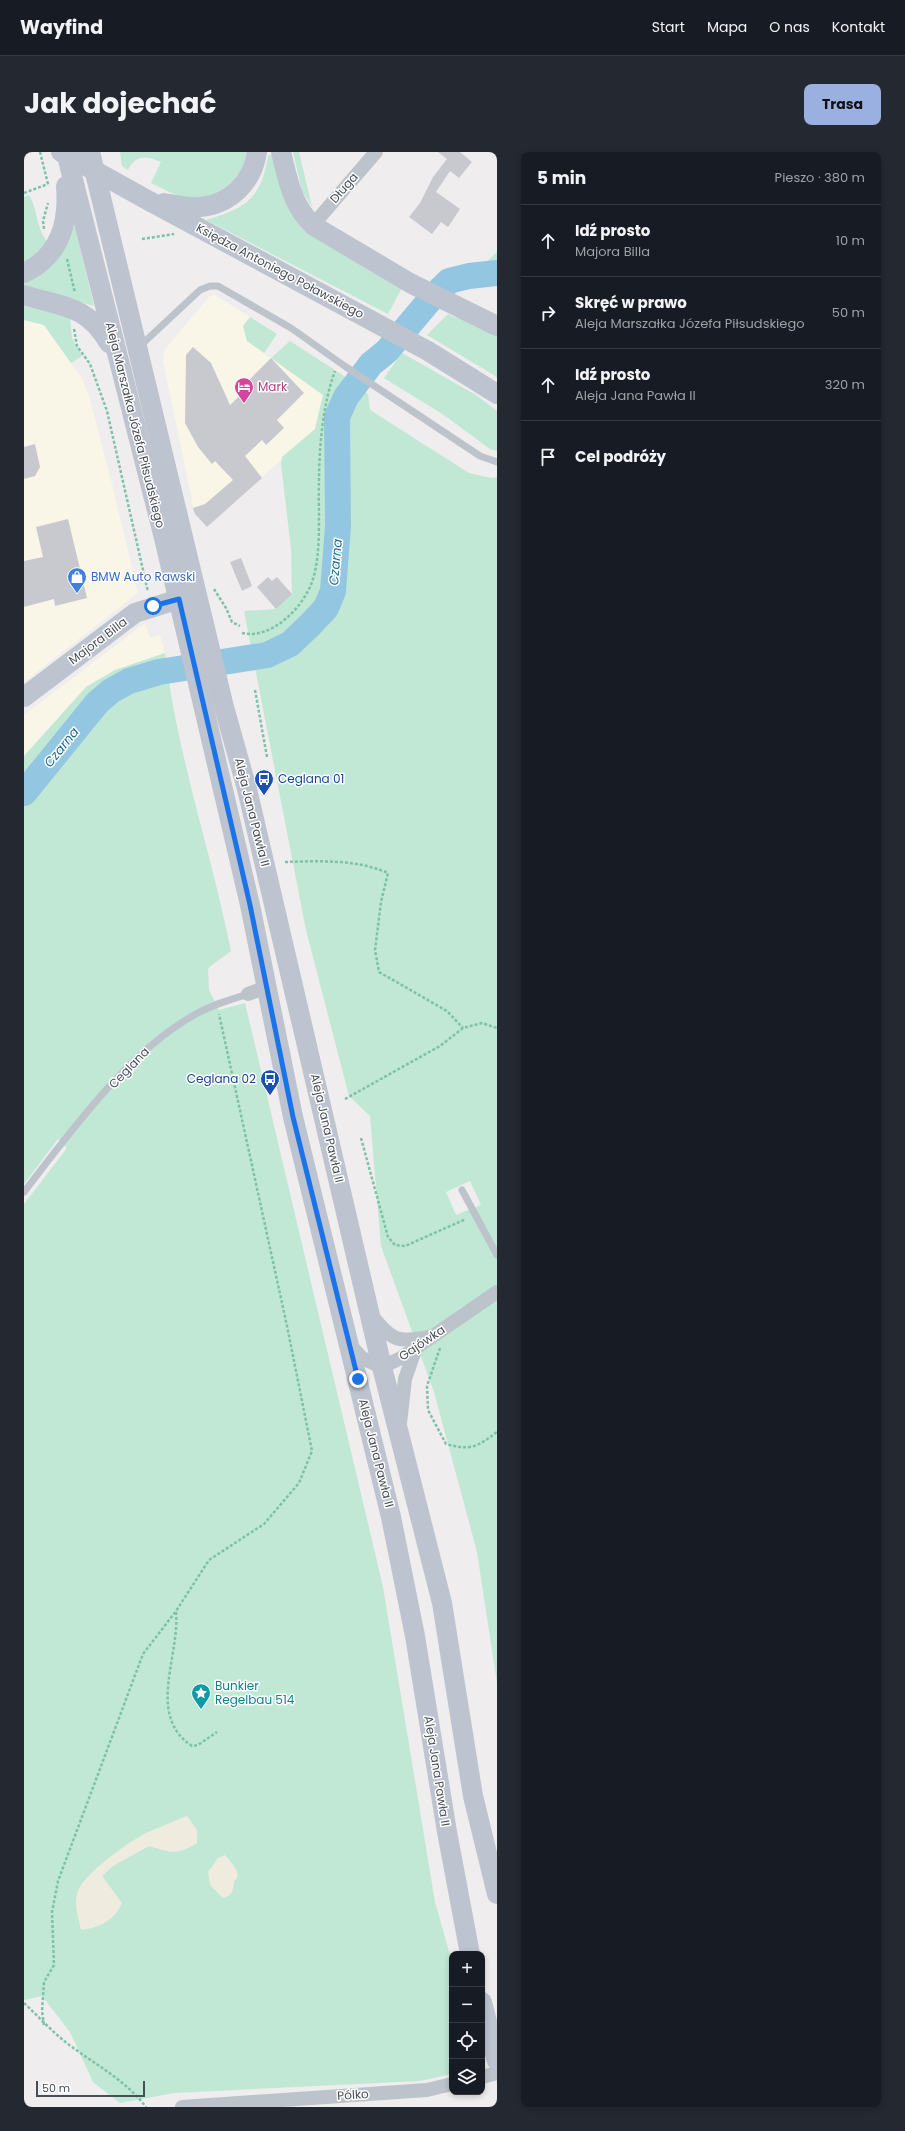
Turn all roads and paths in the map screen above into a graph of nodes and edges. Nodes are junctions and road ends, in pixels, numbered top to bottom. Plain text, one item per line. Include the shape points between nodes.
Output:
1 (40, 152) edge
2 (62, 152) edge
3 (66, 152) edge
4 (90, 152) edge
5 (257, 152) edge
6 (281, 152) edge
7 (376, 152) edge
8 (48, 184) junction
9 (49, 189) dead end
10 (24, 193) edge
11 (49, 200) dead end
12 (152, 202) junction
13 (313, 225) junction
14 (179, 233) dead end
15 (47, 235) dead end
16 (142, 240) dead end
17 (66, 255) dead end
18 (24, 273) edge
19 (24, 296) edge
20 (76, 298) dead end
21 (74, 324) dead end
22 (497, 326) edge
23 (137, 348) junction
24 (116, 355) junction
25 (337, 360) junction
26 (497, 394) edge
27 (497, 462) edge
28 (148, 590) dead end
29 (179, 599) junction
30 (242, 633) dead end
31 (199, 646) junction
32 (255, 690) dead end
33 (220, 691) joint
34 (24, 698) edge
35 (202, 698) joint
36 (267, 757) dead end
37 (285, 862) dead end
38 (267, 987) junction
39 (248, 994) joint
40 (217, 1004) junction
41 (463, 1028) junction
42 (497, 1028) edge
43 (345, 1100) dead end
44 (361, 1138) dead end
45 (462, 1190) dead end
46 (24, 1192) edge
47 (475, 1215) junction
48 (497, 1255) edge
49 (497, 1292) edge
50 (370, 1313) junction
51 (432, 1337) junction
52 (348, 1341) junction
53 (415, 1350) junction
54 (382, 1367) junction
55 (497, 1432) edge
56 (399, 1435) junction
57 (176, 1611) junction
58 (217, 1732) dead end
59 (497, 1894) edge
60 (469, 1951) edge
61 (24, 2003) edge
62 (485, 2014) edge
63 (44, 2025) junction
64 (497, 2061) edge
65 (497, 2073) edge
66 (485, 2075) edge
67 (449, 2085) edge
68 (146, 2107) edge
69 (182, 2107) edge

1 - 8 path
2 - 12 main road, Księdza Antoniego Poławskiego, bridge
2 - 18 main road via 68,207 64,224 50,253 38,265
3 - 24 main road, Aleja Marszałka Józefa Piłsudskiego
4 - 23 main road, Aleja Marszałka Józefa Piłsudskiego
5 - 12 main road via 254,166 246,181 224,200 201,207
6 - 13 main road via 296,205
7 - 13 street, Długa
8 - 9 path
8 - 10 path
11 - 15 path via 43,221
12 - 26 main road, Księdza Antoniego Poławskiego via 376,323
13 - 22 main road via 410,283
14 - 16 path
17 - 20 path
19 - 24 main road via 76,310 90,317 101,328
21 - 28 path via 77,346 90,364 108,411
23 - 25 lane via 200,290 218,286 291,328
23 - 31 main road, Aleja Marszałka Józefa Piłsudskiego
24 - 29 main road, Aleja Marszałka Józefa Piłsudskiego
25 - 27 lane via 480,456
25 - 30 path via 325,402 313,580 305,599 281,622 252,636
29 - 31 main road, Aleja Marszałka Józefa Piłsudskiego
29 - 34 main road, Majora Billa via 135,614
31 - 33 main road, Aleja Marszałka Józefa Piłsudskiego
31 - 35 main road, Aleja Marszałka Józefa Piłsudskiego
32 - 36 path
33 - 50 main road, Aleja Jana Pawła II via 248,797
35 - 38 main road, Aleja Jana Pawła II
37 - 41 path via 323,861 372,866 388,872 375,950 379,972 447,1011
38 - 39 street, Ceglana
38 - 52 main road, Aleja Jana Pawła II via 293,1117
39 - 40 lane, Ceglana
40 - 46 lane, Ceglana via 193,1015 143,1052 75,1127
40 - 57 path via 312,1451 299,1483 264,1524 209,1560
41 - 42 path via 482,1023
41 - 43 path via 440,1046
44 - 47 path via 388,1237 395,1245 405,1246
45 - 47 lane
47 - 48 lane
49 - 51 street, Gajówka
50 - 51 street via 391,1337 400,1340
50 - 54 main road, Aleja Jana Pawła II
51 - 53 street, Gajówka
51 - 55 path via 440,1346 427,1386 428,1410 446,1444 463,1449 478,1446
52 - 54 street via 362,1358
52 - 60 main road, Aleja Jana Pawła II via 399,1550
53 - 54 street, Gajówka
53 - 56 street via 405,1379
54 - 56 main road, Aleja Jana Pawła II
56 - 59 main road, Aleja Jana Pawła II via 442,1603 473,1796
57 - 58 path via 178,1629 167,1709 172,1728 180,1739 192,1746 198,1745
57 - 63 path via 143,1654 58,1881 52,1912 54,1965 44,1982
61 - 63 path
62 - 64 main road
63 - 68 path via 71,2047 108,2071
65 - 66 street
67 - 69 street, Pólko via 427,2090

